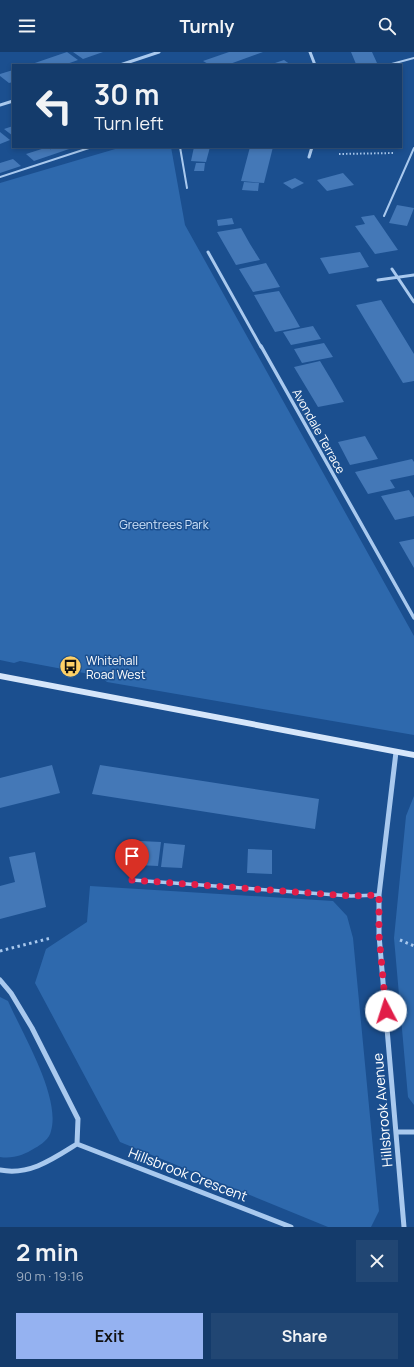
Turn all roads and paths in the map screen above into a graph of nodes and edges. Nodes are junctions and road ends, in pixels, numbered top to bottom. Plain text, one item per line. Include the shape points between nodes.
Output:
1 (159, 52) edge
2 (310, 52) edge
3 (414, 58) edge
4 (123, 64) edge
5 (315, 64) edge
6 (392, 64) edge
7 (12, 101) edge
8 (0, 105) edge
9 (89, 148) edge
10 (180, 148) edge
11 (312, 148) edge
12 (414, 148) edge
13 (412, 152) junction
14 (338, 154) dead end
15 (309, 157) dead end
16 (0, 177) edge
17 (187, 188) dead end
18 (384, 216) dead end
19 (208, 252) dead end
20 (392, 269) dead end
21 (414, 275) edge
22 (397, 277) junction
23 (378, 280) dead end
24 (414, 302) edge
25 (414, 618) edge
26 (0, 676) edge
27 (396, 752) junction
28 (414, 755) edge
29 (132, 880) dead end
30 (379, 895) junction
31 (51, 938) dead end
32 (400, 940) dead end
33 (414, 946) edge
34 (0, 951) edge
35 (0, 980) edge
36 (397, 1132) junction
37 (414, 1132) edge
38 (77, 1144) junction
39 (0, 1170) edge
40 (291, 1227) edge
41 (404, 1227) edge

1 - 4 street
2 - 5 street
3 - 6 lane
7 - 8 street
9 - 16 lane
10 - 17 lane
11 - 15 street
12 - 13 lane
13 - 14 path
13 - 18 lane
19 - 25 street, Avondale Terrace
20 - 22 street
21 - 22 street
22 - 23 street
22 - 24 street
26 - 27 street
27 - 28 street
27 - 30 street, Hillsbrook Avenue
29 - 30 lane via 351,896
30 - 36 street, Hillsbrook Avenue via 379,935
31 - 34 path
32 - 33 path
35 - 38 street via 12,993 32,1028 78,1119
36 - 37 street
36 - 41 street, Hillsbrook Avenue
38 - 39 street via 39,1166 10,1173
38 - 40 street, Hillsbrook Crescent

